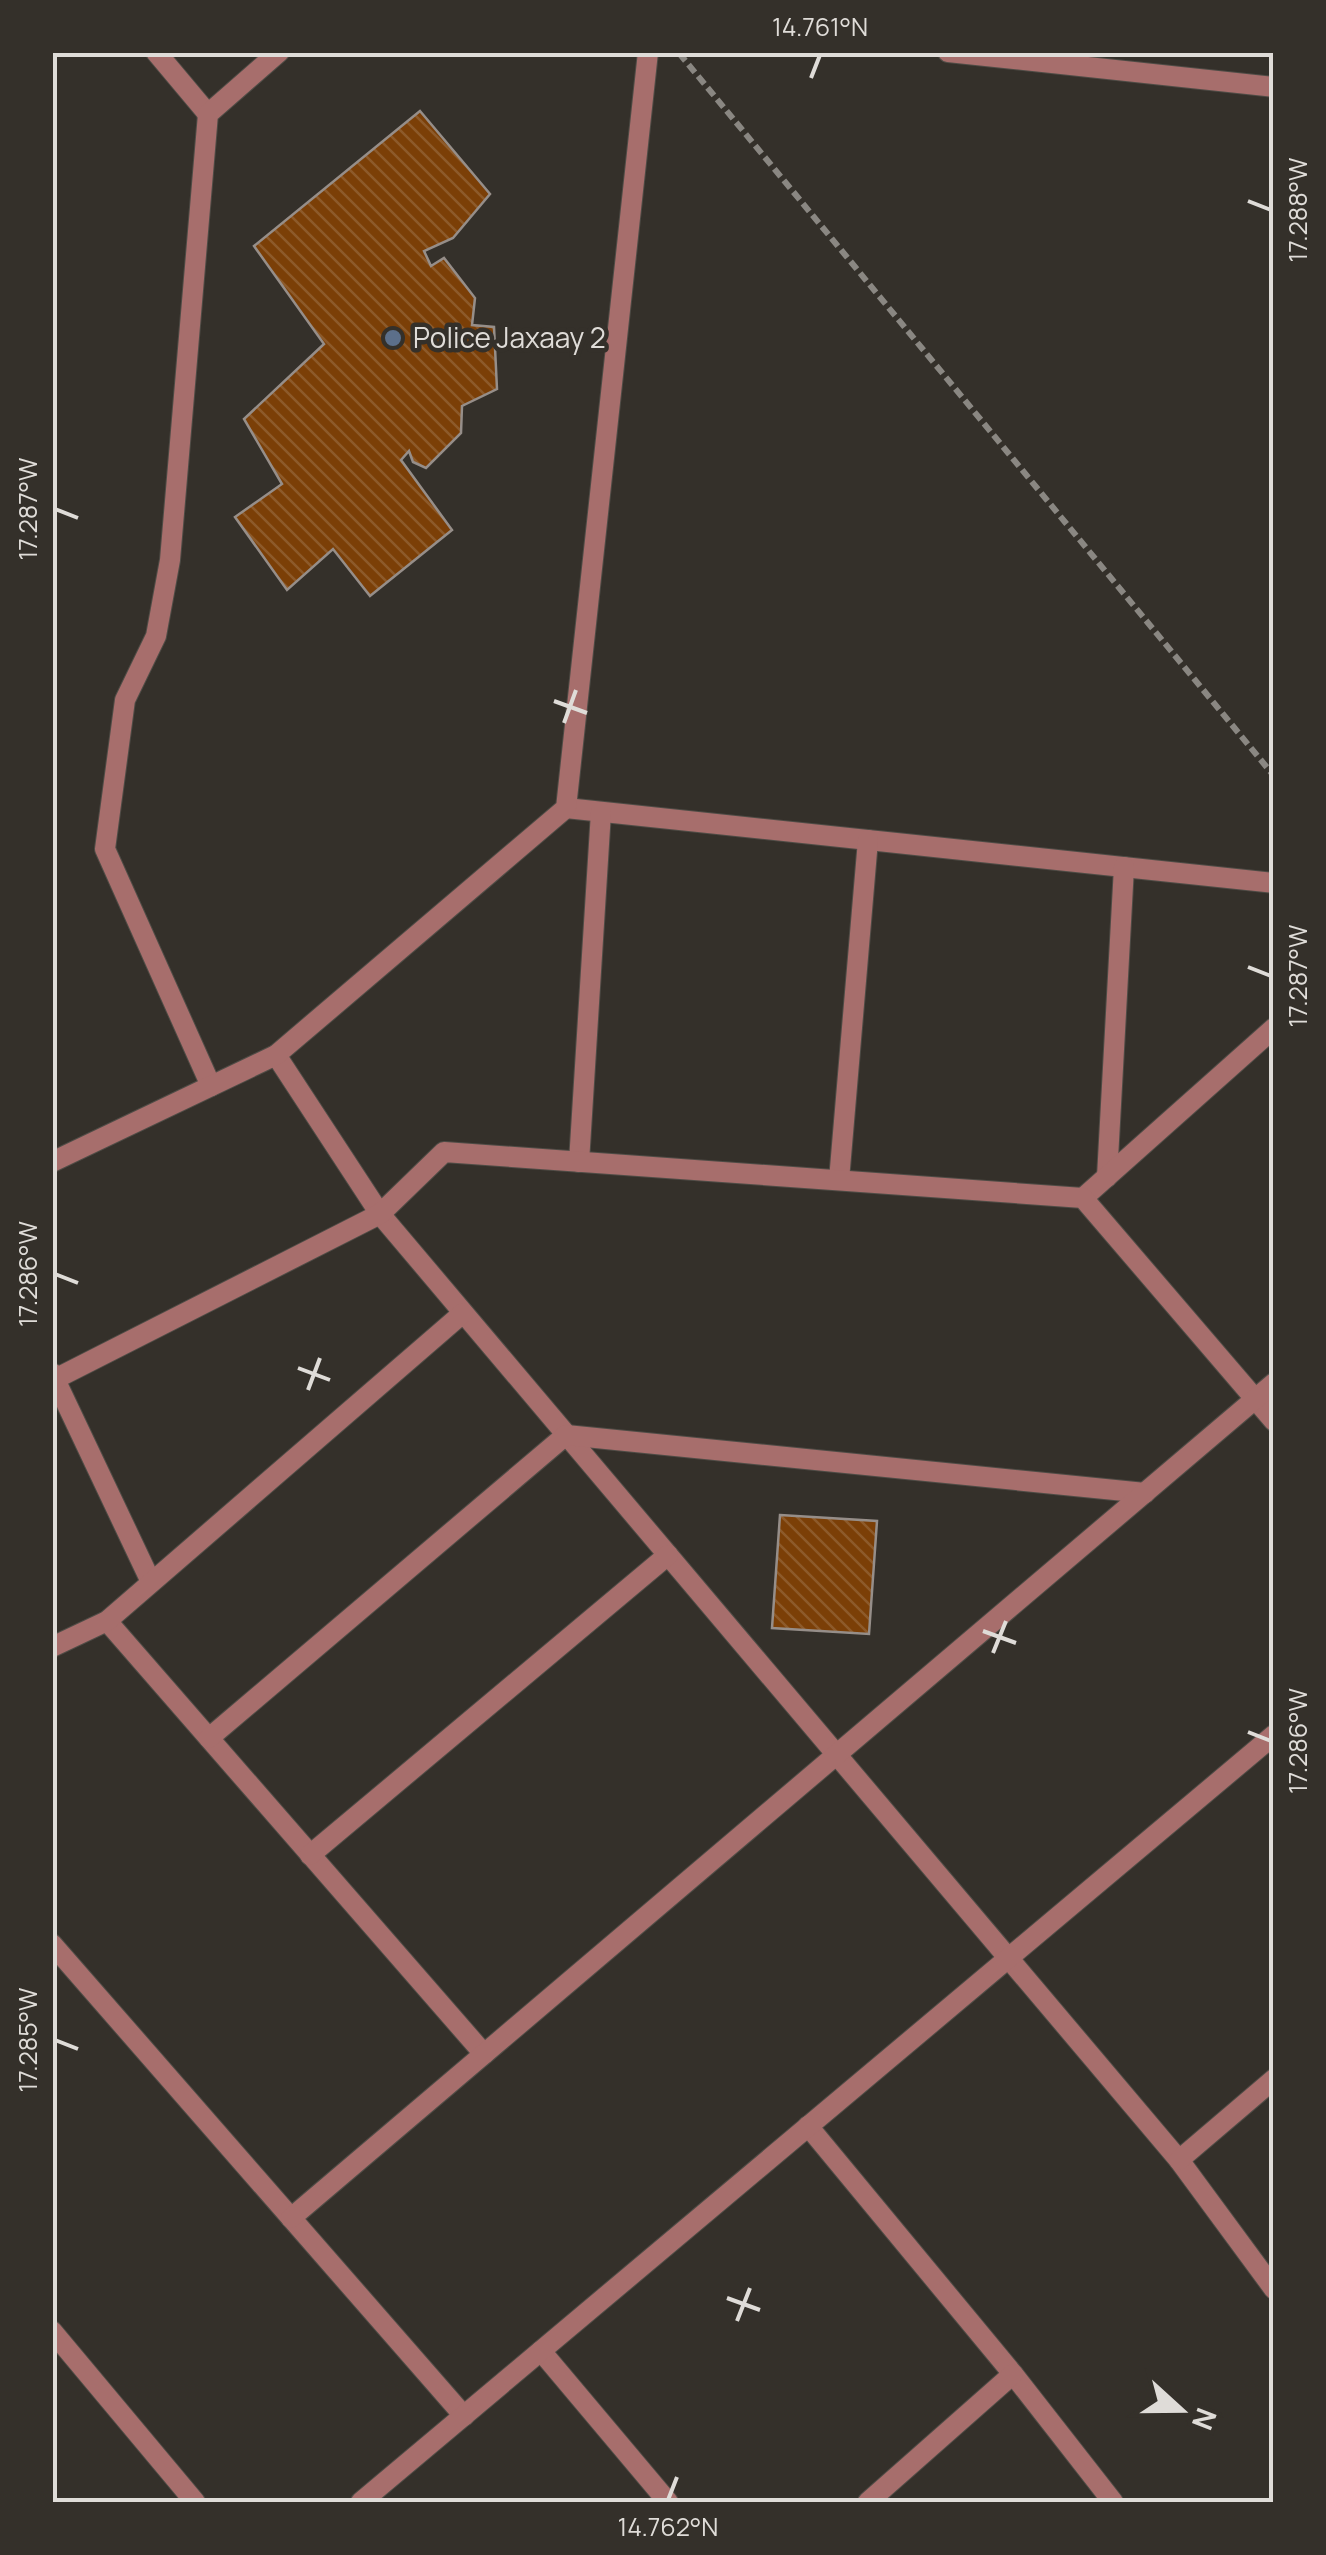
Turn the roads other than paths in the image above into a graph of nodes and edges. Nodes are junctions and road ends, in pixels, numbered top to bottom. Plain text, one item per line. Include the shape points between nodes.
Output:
1 (156, 52) edge
2 (279, 52) edge
3 (648, 52) edge
4 (948, 52) edge
5 (1078, 59) edge
6 (1274, 87) edge
7 (208, 114) junction
8 (566, 808) junction
9 (601, 812) junction
10 (868, 840) junction
11 (1124, 868) junction
12 (1274, 883) edge
13 (1274, 1028) edge
14 (276, 1055) junction
15 (210, 1086) junction
16 (52, 1162) edge
17 (579, 1162) junction
18 (1107, 1177) junction
19 (839, 1180) junction
20 (1083, 1198) junction
21 (380, 1214) junction
22 (463, 1313) junction
23 (54, 1376) edge
24 (1274, 1383) edge
25 (1255, 1399) junction
26 (1274, 1421) edge
27 (566, 1435) junction
28 (1145, 1493) junction
29 (668, 1555) junction
30 (152, 1582) junction
31 (107, 1621) junction
32 (52, 1646) edge
33 (1274, 1735) edge
34 (209, 1738) junction
35 (837, 1754) junction
36 (310, 1855) junction
37 (52, 1944) edge
38 (1008, 1958) junction
39 (484, 2054) junction
40 (1274, 2079) edge
41 (808, 2126) junction
42 (1179, 2160) junction
43 (292, 2218) junction
44 (1274, 2289) edge
45 (52, 2331) edge
46 (541, 2351) junction
47 (1013, 2374) junction
48 (464, 2416) junction
49 (195, 2502) edge
50 (361, 2502) edge
51 (668, 2502) edge
52 (868, 2502) edge
53 (1112, 2502) edge

1 - 7 street
2 - 7 street
3 - 8 street
4 - 5 street
5 - 6 street
7 - 15 street via 170,560 156,636 124,700 105,849
8 - 9 street
8 - 14 street
9 - 10 street
9 - 17 street
10 - 11 street
10 - 19 street
11 - 12 street
11 - 18 street
13 - 18 street
14 - 15 street
14 - 21 street
15 - 16 street
17 - 19 street
17 - 21 street via 444,1152
18 - 20 street
19 - 20 street
20 - 25 street
21 - 22 street
21 - 23 street
22 - 27 street
22 - 30 street
23 - 30 street
24 - 25 street
25 - 26 street
25 - 28 street
27 - 28 street
27 - 29 street
27 - 34 street
28 - 35 street
29 - 35 street
29 - 36 street
30 - 31 street
31 - 32 street
31 - 34 street
33 - 38 street
34 - 36 street
35 - 38 street
35 - 39 street
36 - 39 street
37 - 43 street
38 - 41 street
38 - 42 street
39 - 43 street
40 - 42 street
41 - 46 street
41 - 47 street
42 - 44 street
43 - 48 street
45 - 49 street
46 - 48 street
46 - 51 street
47 - 52 street
47 - 53 street
48 - 50 street

